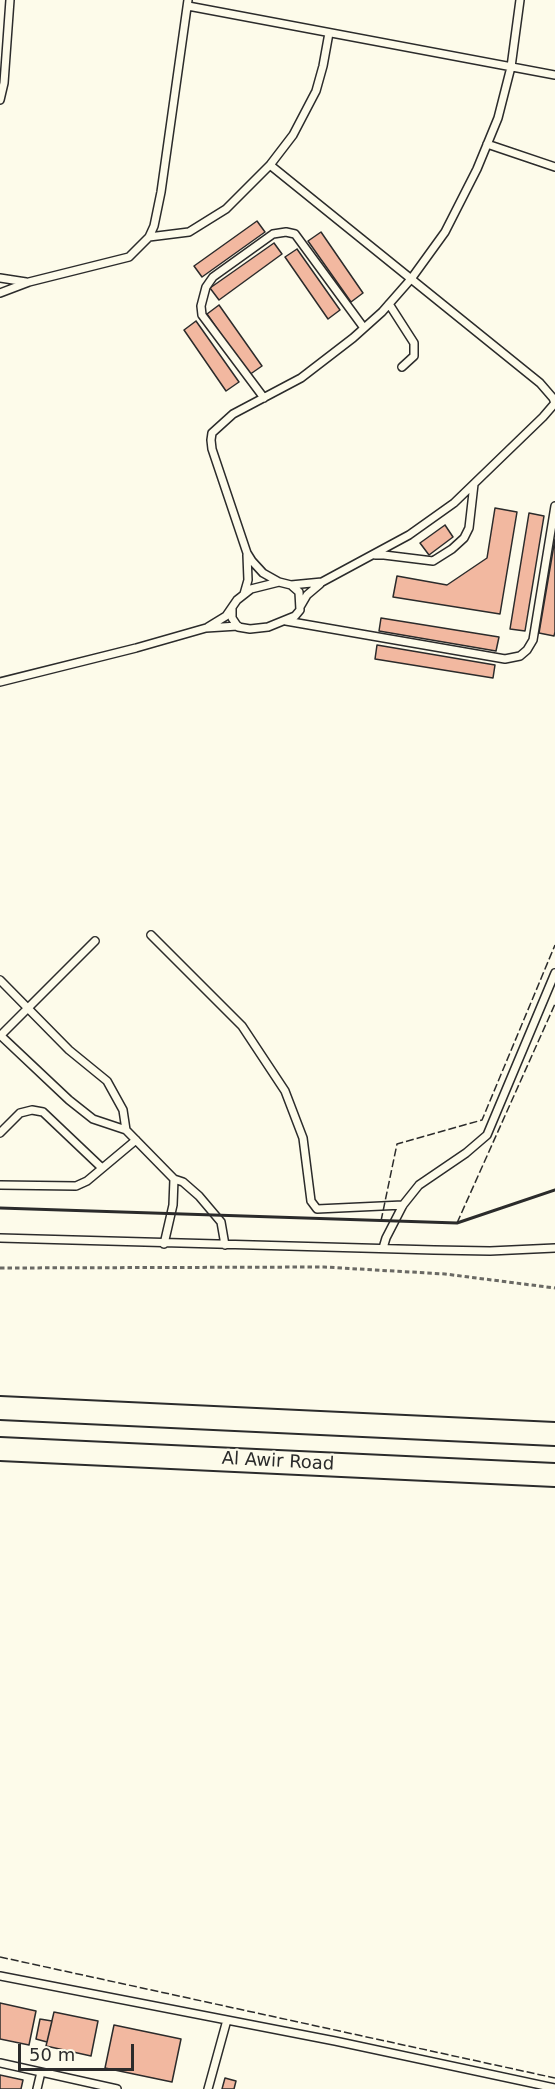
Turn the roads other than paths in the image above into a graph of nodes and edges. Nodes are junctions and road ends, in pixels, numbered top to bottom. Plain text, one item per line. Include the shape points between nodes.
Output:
1 (10, 0) edge
2 (520, 0) edge
3 (188, 3) edge
4 (329, 33) junction
5 (511, 67) junction
6 (555, 75) edge
7 (0, 100) edge
8 (488, 144) junction
9 (270, 165) junction
10 (555, 167) edge
11 (149, 237) junction
12 (0, 278) edge
13 (411, 279) junction
14 (29, 282) junction
15 (0, 293) edge
16 (389, 304) junction
17 (364, 328) junction
18 (402, 367) dead end
19 (264, 398) junction
20 (555, 403) edge
21 (474, 484) junction
22 (555, 506) edge
23 (247, 553) junction
24 (372, 556) junction
25 (279, 582) junction
26 (322, 582) junction
27 (291, 585) junction
28 (244, 594) junction
29 (232, 609) junction
30 (300, 610) junction
31 (286, 621) junction
32 (238, 626) junction
33 (206, 628) junction
34 (0, 682) edge
35 (151, 935) dead end
36 (95, 941) dead end
37 (555, 974) edge
38 (0, 980) edge
39 (27, 1007) junction
40 (0, 1035) edge
41 (126, 1130) junction
42 (0, 1133) edge
43 (136, 1140) junction
44 (102, 1168) junction
45 (174, 1179) junction
46 (0, 1185) edge
47 (403, 1205) junction
48 (0, 1238) edge
49 (164, 1244) junction
50 (225, 1245) junction
51 (384, 1248) junction
52 (555, 1248) edge
53 (0, 1408) edge
54 (555, 1434) edge
55 (0, 1449) edge
56 (555, 1475) edge
57 (0, 1976) edge
58 (227, 2020) junction
59 (0, 2063) edge
60 (41, 2072) junction
61 (555, 2088) edge
62 (37, 2089) edge
63 (117, 2089) edge
64 (208, 2089) edge

1 - 7 lane
2 - 5 lane
3 - 4 lane
3 - 11 lane via 160,192
4 - 5 lane
4 - 9 lane via 316,91 293,135
5 - 6 lane
5 - 8 lane
8 - 10 lane
8 - 13 lane via 445,232
9 - 11 lane via 226,209 189,232
9 - 13 lane
11 - 14 lane via 129,257
12 - 14 lane
13 - 16 lane
13 - 20 lane via 540,383
14 - 15 lane
16 - 17 lane
16 - 18 lane via 414,343 414,356
17 - 19 lane via 309,373
17 - 19 lane via 295,234 273,234 213,277 201,306 202,315
19 - 23 lane via 224,421 212,433 211,440
20 - 21 lane
21 - 24 lane via 445,510
21 - 24 lane via 469,528 452,549 433,561
22 - 31 lane via 533,640 520,656 505,658
23 - 25 lane via 263,573
23 - 28 lane
24 - 26 lane
25 - 27 lane
25 - 28 lane
26 - 27 lane
26 - 30 lane via 307,595
27 - 30 lane via 299,592
28 - 29 lane
29 - 32 lane
29 - 33 lane
30 - 31 lane
31 - 32 lane via 257,629
32 - 33 lane
33 - 34 lane
35 - 47 lane via 242,1026 285,1091 303,1138 311,1201 317,1209
36 - 39 lane
37 - 47 lane via 487,1135 419,1185
38 - 39 lane
39 - 40 lane
39 - 41 lane via 69,1050 107,1081 123,1110
40 - 41 lane via 93,1119
41 - 43 lane
42 - 44 lane via 20,1113 43,1112
43 - 44 lane
43 - 45 lane
44 - 46 lane via 76,1186
45 - 49 lane
45 - 50 lane via 191,1189 221,1222
47 - 51 lane
48 - 49 lane
49 - 50 lane
50 - 51 lane
51 - 52 lane
53 - 54 highway
55 - 56 highway, Al Awir Road
57 - 58 lane
58 - 61 lane
58 - 64 lane
59 - 60 lane
60 - 62 lane
60 - 63 lane

